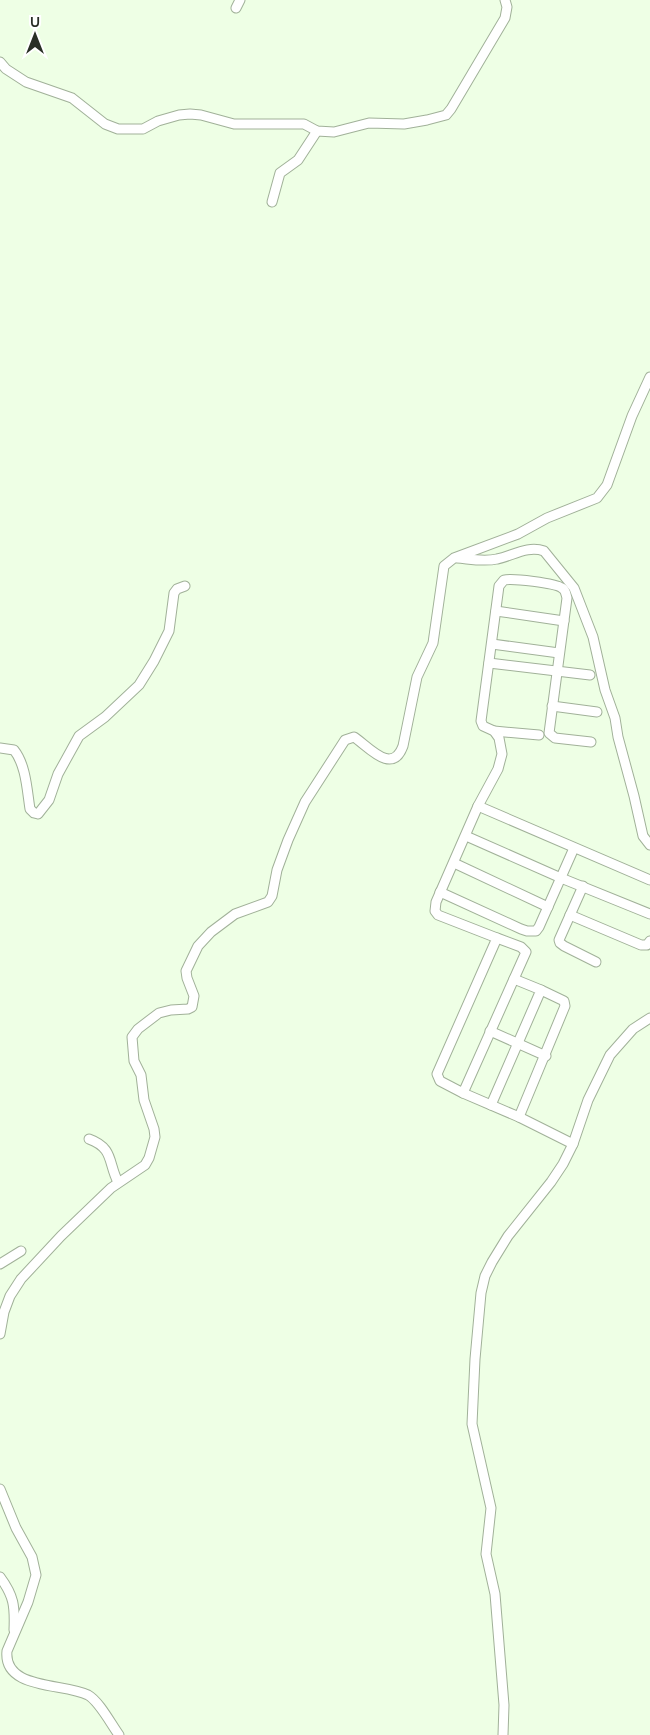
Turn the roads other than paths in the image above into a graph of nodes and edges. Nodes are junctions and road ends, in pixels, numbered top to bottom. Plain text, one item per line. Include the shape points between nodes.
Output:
1 (506, 0) edge
2 (0, 62) edge
3 (317, 131) junction
4 (272, 202) dead end
5 (650, 377) edge
6 (456, 558) junction
7 (185, 586) dead end
8 (496, 611) junction
9 (564, 620) junction
10 (492, 644) junction
11 (559, 653) junction
12 (489, 663) junction
13 (556, 671) junction
14 (590, 675) dead end
15 (552, 706) junction
16 (597, 712) dead end
17 (494, 731) junction
18 (540, 735) dead end
19 (591, 742) dead end
20 (0, 748) edge
21 (478, 806) junction
22 (466, 836) junction
23 (650, 845) edge
24 (574, 848) junction
25 (454, 863) junction
26 (561, 878) junction
27 (650, 880) edge
28 (583, 886) junction
29 (440, 892) junction
30 (548, 907) junction
31 (570, 914) junction
32 (650, 914) edge
33 (497, 938) junction
34 (650, 941) edge
35 (596, 962) dead end
36 (514, 979) junction
37 (541, 990) junction
38 (650, 1018) edge
39 (490, 1031) junction
40 (518, 1043) junction
41 (546, 1056) junction
42 (463, 1092) junction
43 (491, 1105) junction
44 (520, 1117) junction
45 (89, 1139) dead end
46 (573, 1144) junction
47 (118, 1182) junction
48 (21, 1251) dead end
49 (0, 1264) edge
50 (0, 1334) edge
51 (0, 1489) edge
52 (0, 1576) edge
53 (13, 1635) junction
54 (119, 1735) edge
55 (503, 1735) edge

1 - 3 street via 505,18 446,115 404,124 369,123 334,132
2 - 3 street via 26,82 72,98 101,121 118,129 142,129 158,121 190,114 234,124 304,124
3 - 4 street via 298,160 280,173
5 - 6 street via 607,485 597,498
6 - 23 street via 496,560 540,549 574,588 593,637 643,836
6 - 47 street via 448,561 442,572 433,643 417,677 399,754 387,759 354,737 345,740 305,802 288,840 268,902 235,914 198,946 186,971 194,996 192,1007 159,1013 133,1034 134,1061 141,1075 144,1100 155,1137 145,1165
7 - 20 street via 174,593 169,631 139,685 79,736 58,774 49,800 38,814 30,809 24,773 16,753
8 - 9 street
8 - 9 street via 500,584 504,580 555,585 564,589
8 - 10 street
9 - 11 street
10 - 11 street
10 - 12 street
11 - 13 street
12 - 13 street
12 - 17 street via 481,721 483,726
13 - 14 street
13 - 15 street
15 - 16 street
15 - 19 street via 550,736
17 - 18 street
17 - 21 street via 501,745 500,764
21 - 22 street
21 - 24 street
22 - 25 street
22 - 26 street
24 - 26 street
24 - 27 street
25 - 29 street
25 - 30 street
26 - 28 street
26 - 30 street
28 - 31 street
28 - 32 street
29 - 30 street via 526,931 536,931
29 - 33 street via 435,913
31 - 34 street via 640,946
31 - 35 street via 560,943
33 - 36 street via 526,952
33 - 42 street via 437,1074 440,1081
36 - 37 street
36 - 39 street
37 - 40 street
37 - 41 street via 566,1004
38 - 46 street via 633,1030 610,1055 588,1100
39 - 40 street
39 - 42 street
40 - 41 street
40 - 43 street
41 - 44 street
42 - 43 street
43 - 44 street
44 - 46 street
45 - 47 street via 109,1153
46 - 55 street via 551,1182 508,1236 485,1276 481,1293 472,1424 491,1508 486,1554 494,1594 504,1704
47 - 50 street via 16,1284 4,1312
48 - 49 street
51 - 53 street via 32,1557 36,1576
52 - 53 street via 12,1596
53 - 54 street via 7,1657 15,1673 24,1679 88,1695

